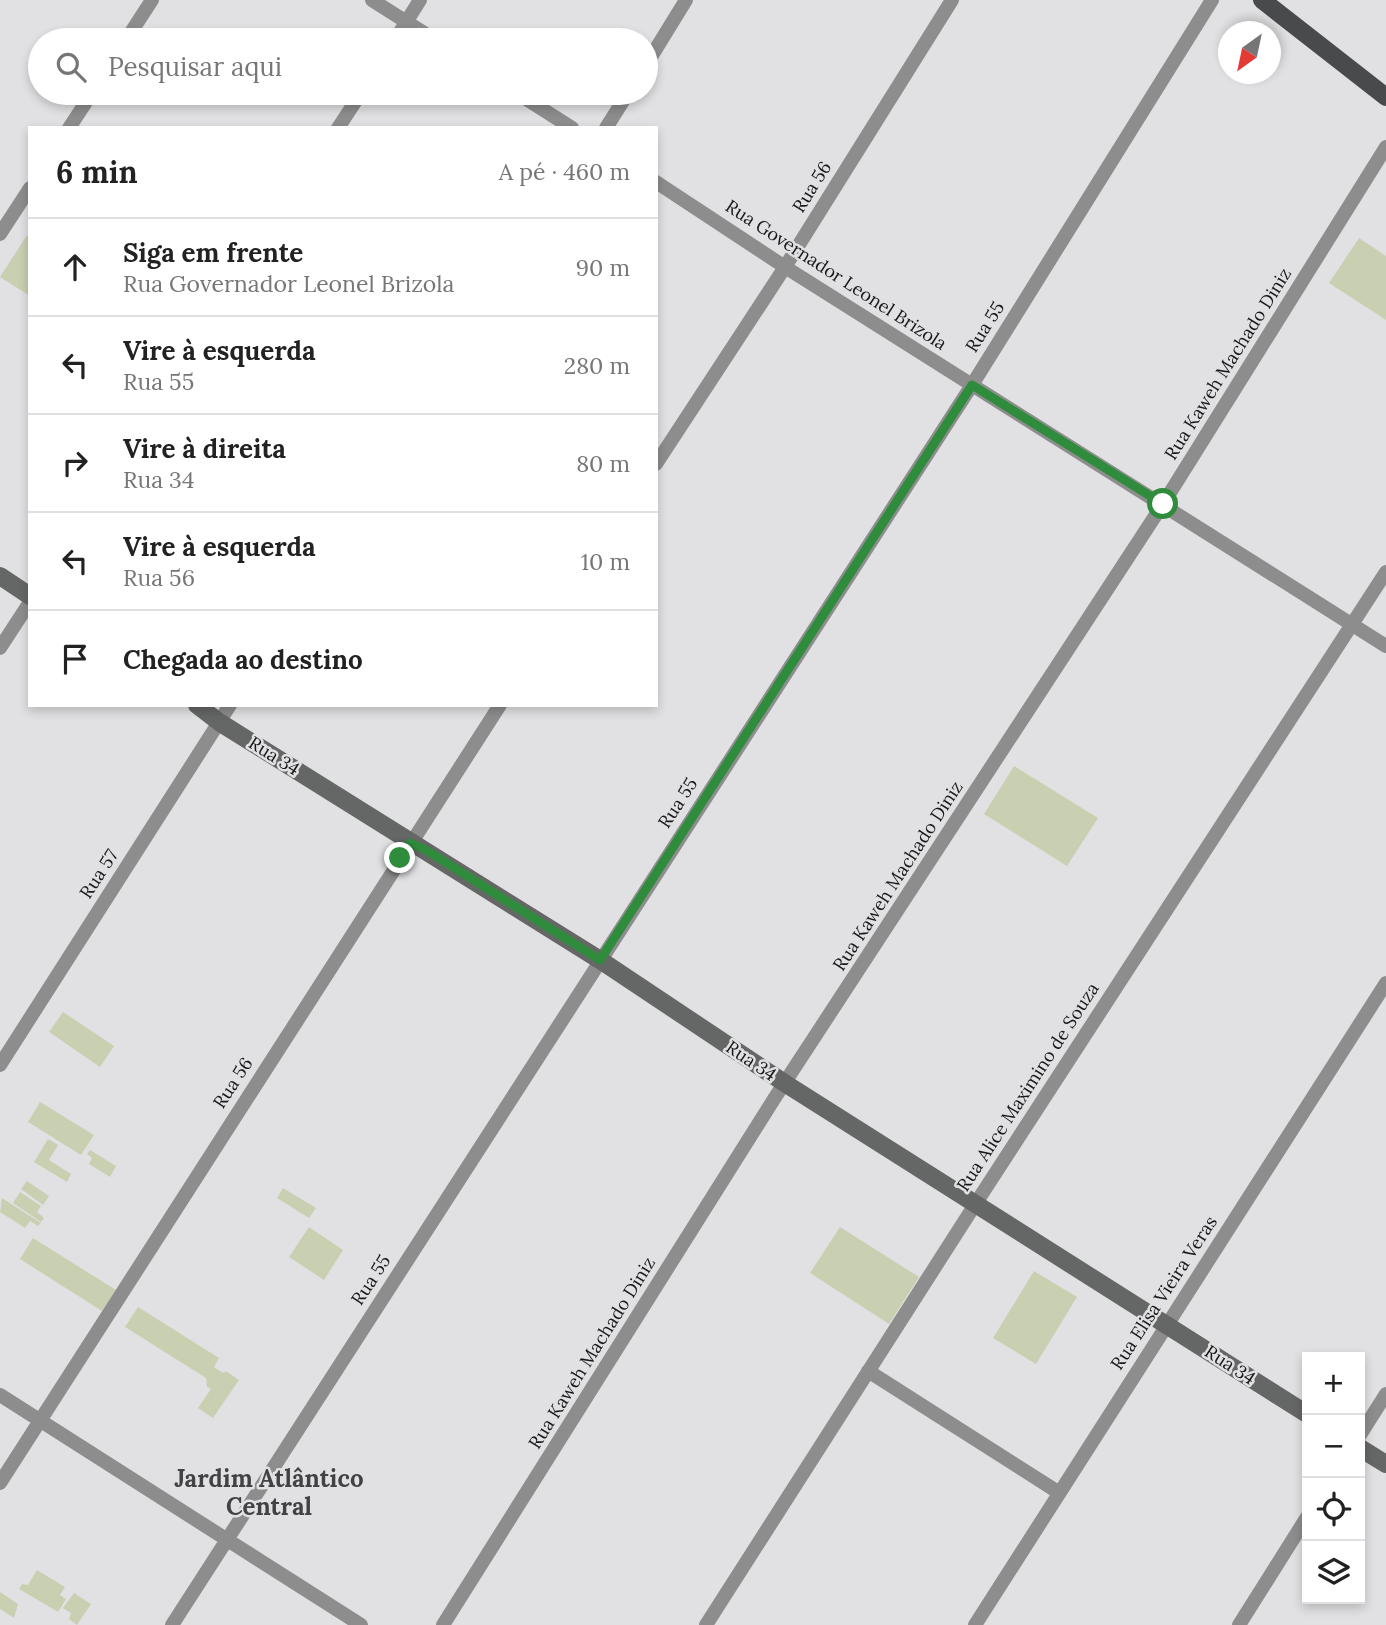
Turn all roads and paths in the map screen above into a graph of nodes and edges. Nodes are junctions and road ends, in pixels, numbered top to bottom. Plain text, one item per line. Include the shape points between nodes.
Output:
1 (152, 0) edge
2 (372, 0) edge
3 (420, 0) edge
4 (686, 0) edge
5 (952, 0) edge
6 (1212, 0) edge
7 (1262, 0) edge
8 (407, 22) junction
9 (134, 28) edge
10 (403, 28) edge
11 (416, 28) edge
12 (658, 46) edge
13 (1386, 97) edge
14 (84, 105) edge
15 (353, 105) edge
16 (536, 105) edge
17 (620, 105) edge
18 (70, 126) edge
19 (339, 126) edge
20 (569, 126) edge
21 (607, 126) edge
22 (1386, 147) edge
23 (658, 184) edge
24 (28, 191) edge
25 (0, 234) edge
26 (785, 267) junction
27 (972, 385) junction
28 (658, 461) edge
29 (1163, 504) junction
30 (1386, 572) edge
31 (0, 576) edge
32 (28, 595) edge
33 (28, 605) edge
34 (1352, 625) junction
35 (1386, 646) edge
36 (0, 648) edge
37 (200, 707) edge
38 (229, 707) edge
39 (499, 707) edge
40 (219, 722) junction
41 (410, 843) junction
42 (600, 960) junction
43 (1386, 984) edge
44 (0, 1065) edge
45 (786, 1084) junction
46 (976, 1203) junction
47 (1167, 1324) junction
48 (868, 1371) junction
49 (1386, 1394) edge
50 (0, 1395) edge
51 (1302, 1411) edge
52 (40, 1420) junction
53 (1365, 1427) edge
54 (1365, 1451) edge
55 (1386, 1464) edge
56 (0, 1483) edge
57 (1058, 1492) junction
58 (1302, 1525) edge
59 (226, 1539) junction
60 (172, 1625) edge
61 (360, 1625) edge
62 (443, 1625) edge
63 (706, 1625) edge
64 (975, 1625) edge
65 (1239, 1625) edge

1 - 9 street
2 - 8 street
3 - 8 street
4 - 12 street
5 - 26 street, Rua 56
6 - 27 street, Rua 55
7 - 13 main road
8 - 10 street
8 - 11 street
14 - 18 street
15 - 19 street
16 - 20 street
17 - 21 street
22 - 29 street, Rua Kaweh Machado Diniz
23 - 26 street, Rua Governador Leonel Brizola
24 - 25 street
26 - 27 street, Rua Governador Leonel Brizola
26 - 28 street, Rua 56
27 - 29 street, Rua Governador Leonel Brizola
27 - 42 street, Rua 55
29 - 34 street, Rua Governador Leonel Brizola
29 - 45 street, Rua Kaweh Machado Diniz
30 - 34 street, Rua Alice Maximino de Souza
31 - 32 street
33 - 36 street
34 - 35 street, Rua Governador Leonel Brizola
34 - 46 street, Rua Alice Maximino de Souza
37 - 40 street, Rua 34
38 - 40 street, Rua 57
39 - 41 street, Rua 56
40 - 41 street, Rua 34
40 - 44 street, Rua 57
41 - 42 street, Rua 34
41 - 52 street, Rua 56
42 - 45 street, Rua 34
42 - 59 street, Rua 55
43 - 47 street, Rua Elisa Vieira Veras
45 - 46 street, Rua 34
45 - 62 street, Rua Kaweh Machado Diniz
46 - 47 street, Rua 34
46 - 48 street, Rua Alice Maximino de Souza
47 - 51 street, Rua 34
47 - 57 street, Rua Elisa Vieira Veras
48 - 57 street
48 - 63 street, Rua Alice Maximino de Souza
49 - 53 street
50 - 52 street
52 - 56 street, Rua 56
52 - 59 street
54 - 55 street
57 - 64 street, Rua Elisa Vieira Veras
58 - 65 street
59 - 60 street, Rua 55
59 - 61 street

